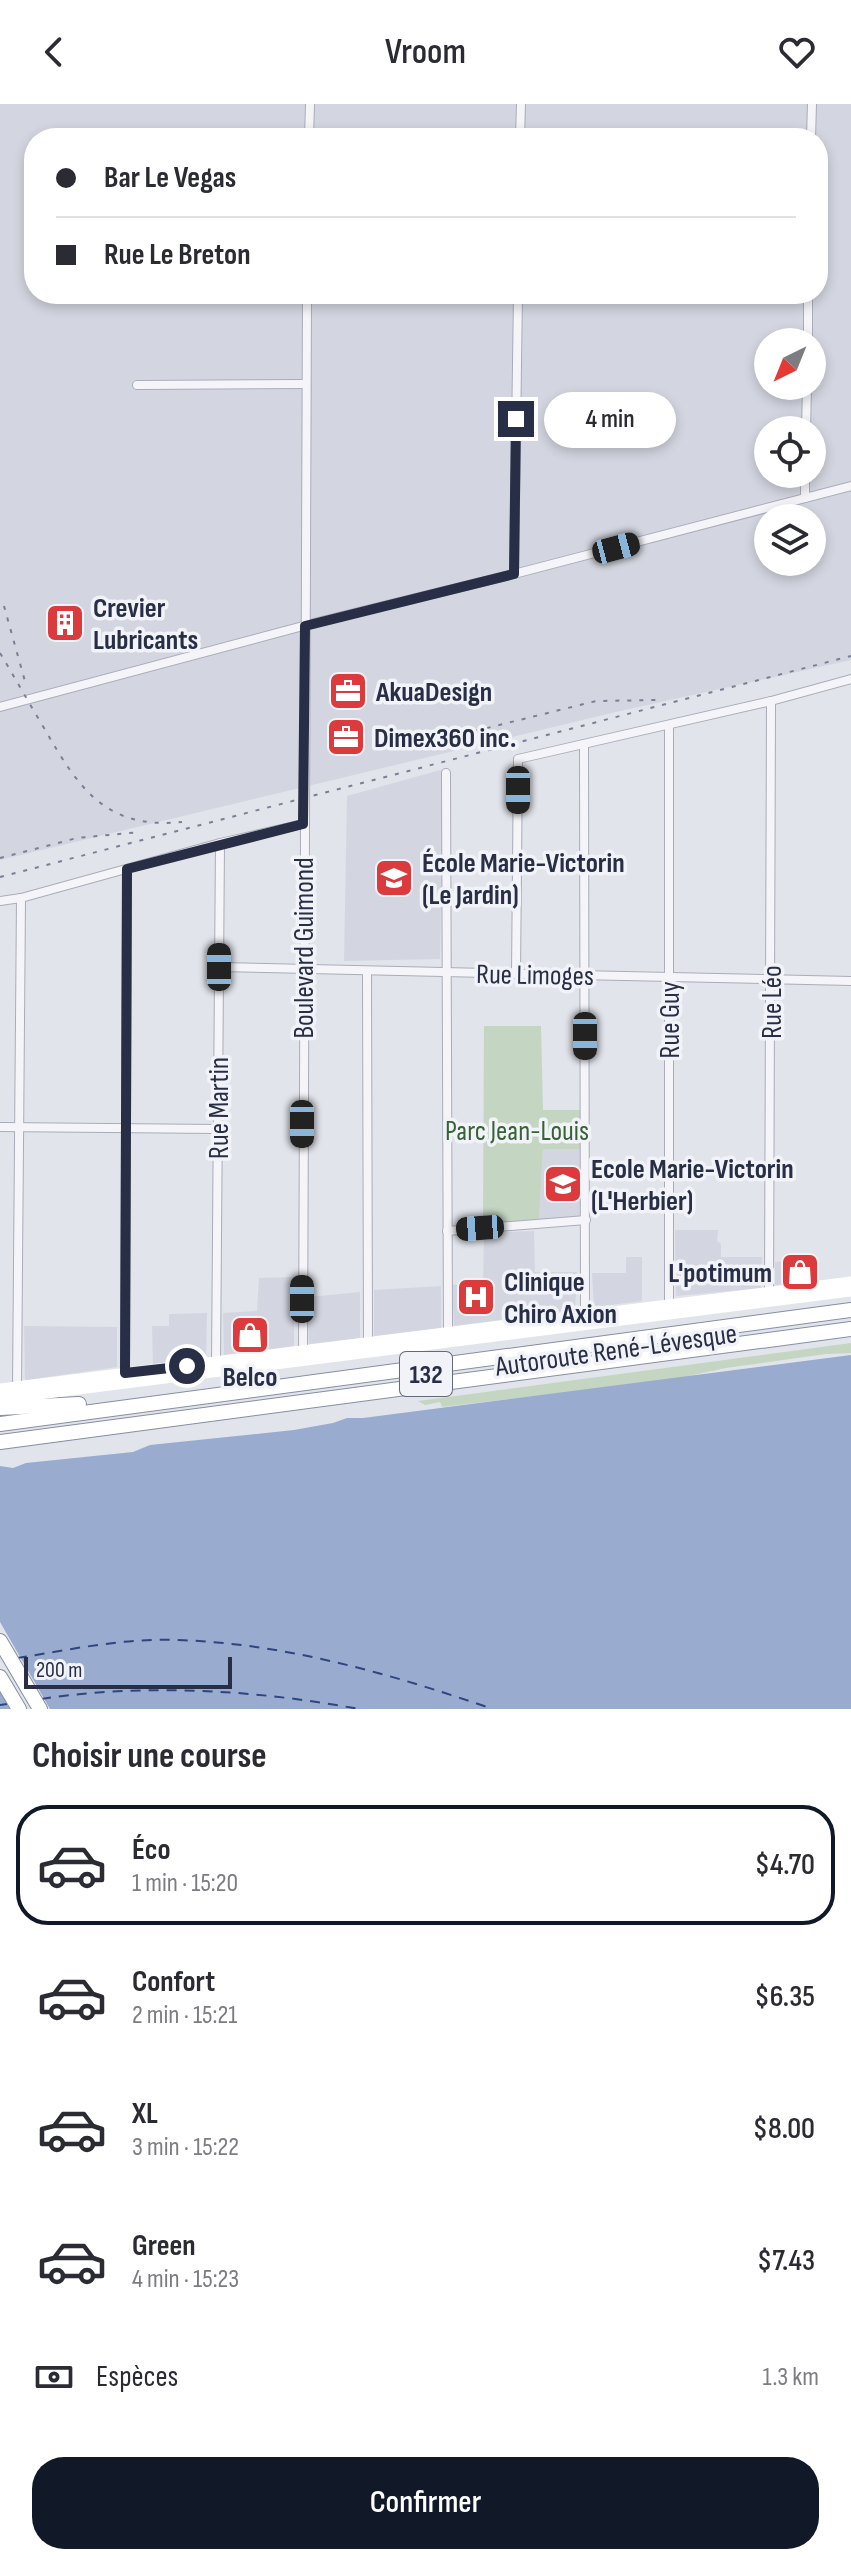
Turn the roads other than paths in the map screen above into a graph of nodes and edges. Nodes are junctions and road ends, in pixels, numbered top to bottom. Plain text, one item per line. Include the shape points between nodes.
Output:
1 (310, 104) edge
2 (521, 104) edge
3 (812, 104) edge
4 (309, 128) edge
5 (520, 128) edge
6 (811, 128) edge
7 (307, 304) edge
8 (518, 304) edge
9 (808, 304) edge
10 (808, 328) edge
11 (306, 384) junction
12 (137, 385) dead end
13 (851, 486) edge
14 (805, 488) edge
15 (805, 498) junction
16 (514, 574) junction
17 (305, 626) junction
18 (851, 679) edge
19 (771, 701) junction
20 (0, 707) edge
21 (669, 725) junction
22 (584, 744) junction
23 (446, 773) dead end
24 (303, 824) junction
25 (220, 843) junction
26 (127, 869) junction
27 (21, 898) junction
28 (0, 901) edge
29 (219, 967) junction
30 (303, 969) junction
31 (367, 971) junction
32 (446, 972) junction
33 (516, 974) junction
34 (585, 975) junction
35 (669, 977) junction
36 (771, 979) junction
37 (851, 981) edge
38 (0, 1127) edge
39 (19, 1128) junction
40 (126, 1128) junction
41 (218, 1129) junction
42 (586, 1220) junction
43 (447, 1231) junction
44 (851, 1282) edge
45 (851, 1291) edge
46 (769, 1298) junction
47 (851, 1303) edge
48 (669, 1310) junction
49 (851, 1310) edge
50 (851, 1317) edge
51 (585, 1321) junction
52 (851, 1329) edge
53 (448, 1338) junction
54 (368, 1348) junction
55 (303, 1356) junction
56 (216, 1367) junction
57 (125, 1379) junction
58 (0, 1389) edge
59 (18, 1392) junction
60 (0, 1399) edge
61 (0, 1408) edge
62 (0, 1424) edge
63 (0, 1431) edge
64 (0, 1442) edge
65 (0, 1641) edge
66 (0, 1677) edge
67 (19, 1709) edge
68 (40, 1709) edge

1 - 4 street
2 - 5 street
3 - 6 street
7 - 11 street, Boulevard Guimond
8 - 16 street
9 - 10 street
11 - 12 street
11 - 17 street, Boulevard Guimond
13 - 15 street
14 - 15 street
15 - 16 street
16 - 17 street
17 - 20 street
17 - 24 street, Boulevard Guimond
18 - 19 street
19 - 21 street
19 - 36 street, Rue Léo
21 - 22 street
21 - 35 street, Rue Guy
22 - 33 street via 518,759
22 - 34 street
23 - 32 street
24 - 25 street
24 - 30 street, Boulevard Guimond
25 - 26 street
25 - 29 street, Rue Martin
26 - 27 street
26 - 40 street
27 - 28 street
27 - 39 street
29 - 30 street, Rue Limoges
29 - 41 street, Rue Martin
30 - 31 street, Rue Limoges
30 - 55 street, Boulevard Guimond
31 - 32 street, Rue Limoges
31 - 54 street
32 - 33 street, Rue Limoges
32 - 43 street
33 - 34 street, Rue Limoges
34 - 35 street, Rue Limoges
34 - 42 street
35 - 36 street, Rue Limoges
35 - 48 street, Rue Guy
36 - 37 street, Rue Limoges
36 - 46 street, Rue Léo
38 - 39 street
39 - 40 street
39 - 59 street
40 - 41 street
40 - 57 street
41 - 56 street, Rue Martin
42 - 43 street
42 - 51 street
43 - 53 street
44 - 46 street
45 - 46 street
46 - 48 street
47 - 61 highway via 133,1398
48 - 51 street
49 - 62 highway
50 - 63 highway, Autoroute René-Lévesque / 132
51 - 53 street
52 - 64 highway, Autoroute René-Lévesque
53 - 54 street
54 - 55 street
55 - 56 street
56 - 57 street
57 - 59 street
58 - 59 street
59 - 60 street
65 - 68 highway
66 - 67 highway

